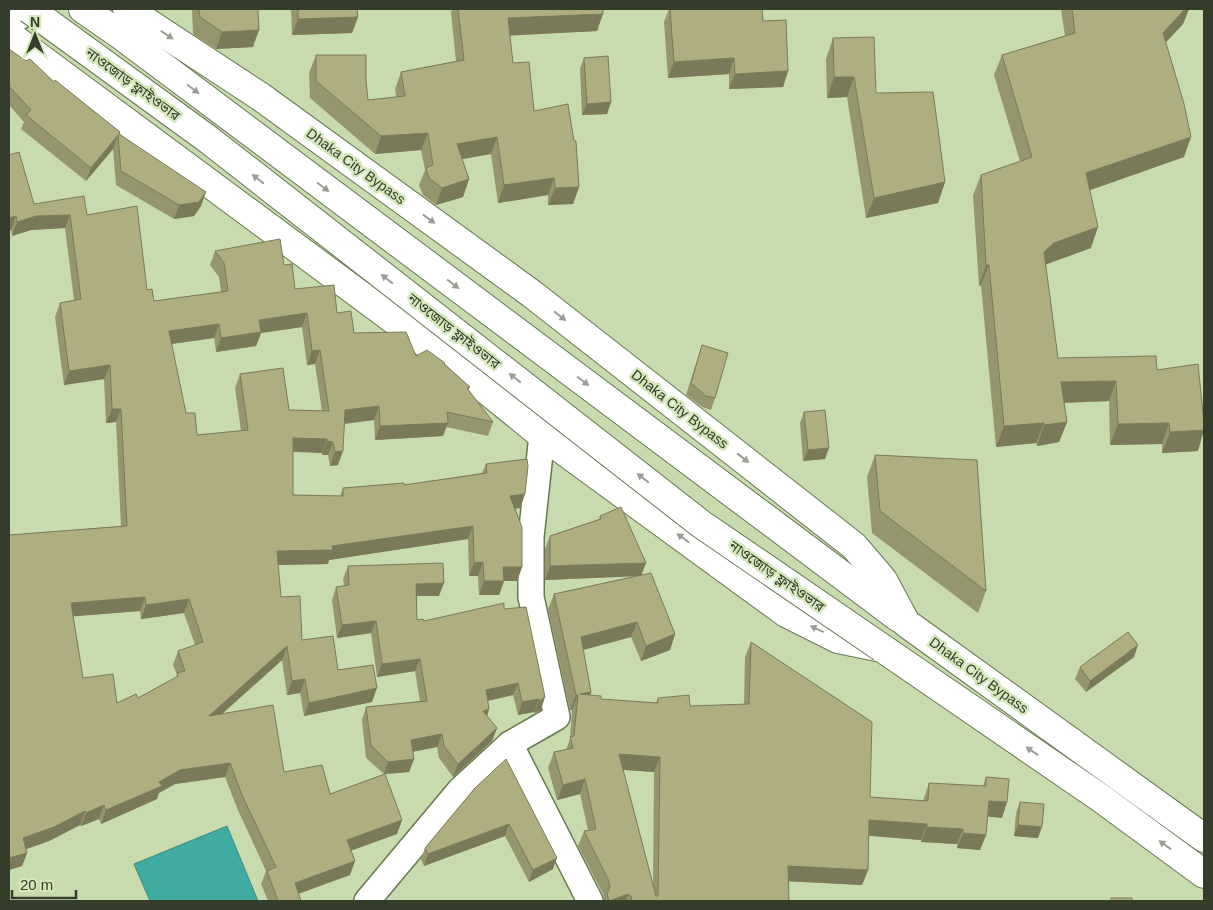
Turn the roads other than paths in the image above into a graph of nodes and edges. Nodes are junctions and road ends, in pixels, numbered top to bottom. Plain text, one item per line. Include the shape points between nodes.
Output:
1 (30, 9) edge
2 (83, 9) edge
3 (126, 9) edge
4 (9, 24) edge
5 (9, 35) edge
6 (542, 435) junction
7 (906, 623) junction
8 (882, 648) junction
9 (510, 744) junction
10 (1204, 838) edge
11 (1204, 874) edge
12 (367, 901) edge
13 (590, 901) edge

1 - 4 street
8 -> 1 highway, নাওজোড় ফ্লাইওভার, bridge via 701,524 209,140
2 -> 7 highway
3 -> 7 highway, Dhaka City Bypass via 262,97 524,288 761,472 854,546 883,580
5 - 6 highway via 455,365
8 -> 6 highway via 838,639 786,613
6 - 9 street via 532,537 532,597 558,717
7 - 10 highway, Dhaka City Bypass
11 -> 8 highway, নাওজোড় ফ্লাইওভার via 1102,799
9 - 12 street via 460,790
9 - 13 street

